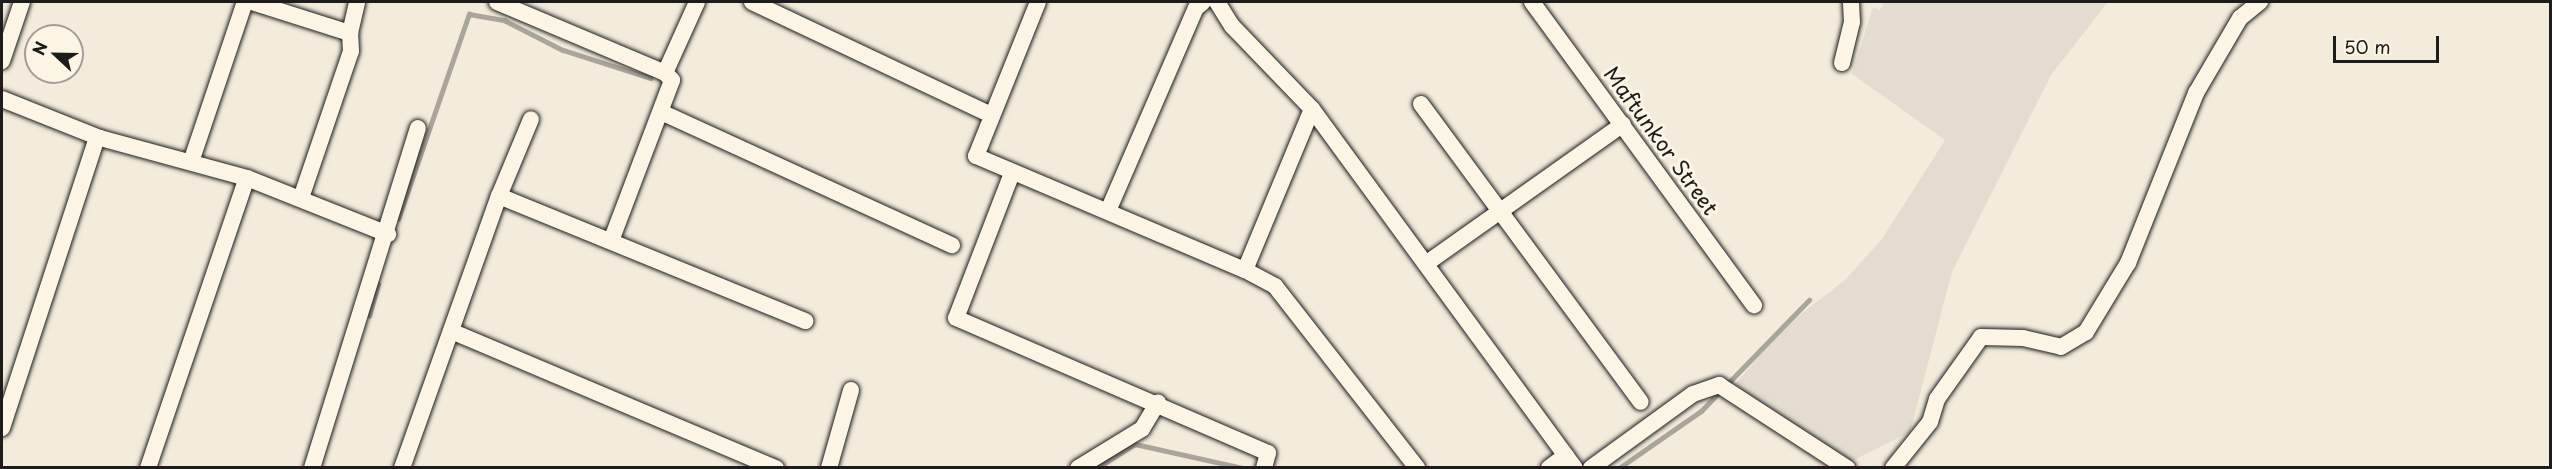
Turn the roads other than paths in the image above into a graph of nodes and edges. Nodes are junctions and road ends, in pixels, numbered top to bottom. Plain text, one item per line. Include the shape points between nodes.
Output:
1 (22, 2) edge
2 (245, 2) edge
3 (252, 2) edge
4 (357, 2) edge
5 (497, 2) edge
6 (697, 2) edge
7 (752, 2) edge
8 (1038, 2) edge
9 (1203, 2) edge
10 (1217, 2) edge
11 (1532, 2) edge
12 (1851, 2) edge
13 (2260, 2) edge
14 (524, 7) edge
15 (350, 33) junction
16 (2, 61) edge
17 (1842, 63) dead end
18 (665, 73) junction
19 (2, 99) edge
20 (1421, 104) dead end
21 (1312, 109) junction
22 (661, 112) junction
23 (991, 115) junction
24 (531, 119) dead end
25 (1623, 124) junction
26 (418, 128) dead end
27 (100, 138) junction
28 (191, 162) junction
29 (1012, 173) junction
30 (247, 178) junction
31 (499, 196) junction
32 (301, 198) junction
33 (1108, 211) junction
34 (1501, 212) junction
35 (388, 234) junction
36 (610, 241) junction
37 (952, 245) dead end
38 (1427, 263) junction
39 (1245, 270) junction
40 (1754, 305) dead end
41 (807, 321) dead end
42 (451, 331) junction
43 (851, 390) dead end
44 (1158, 402) junction
45 (1641, 402) dead end
46 (2, 428) edge
47 (1571, 461) edge
48 (148, 468) edge
49 (312, 468) edge
50 (402, 468) edge
51 (776, 468) edge
52 (829, 468) edge
53 (1078, 468) edge
54 (1264, 468) edge
55 (1417, 468) edge
56 (1549, 468) edge
57 (1591, 468) edge
58 (1847, 468) edge
59 (1893, 468) edge

1 - 16 street
2 - 28 street
3 - 15 street
4 - 15 street
5 - 14 street
6 - 18 street
7 - 23 street
8 - 23 street
9 - 33 street via 1196,8
10 - 21 street via 1232,26
11 - 25 street, Maftunkor Street
12 - 17 street via 1852,22
13 - 59 street via 2240,18 2196,93 2128,263 2086,332 2061,347 2023,338 1981,337 1937,399 1930,422
14 - 18 street
15 - 32 street via 351,51
18 - 22 street via 672,80
19 - 27 street
20 - 34 street
21 - 38 street
21 - 39 street
22 - 36 street
22 - 37 street
23 - 29 street via 976,156
24 - 31 street
25 - 34 street
25 - 40 street, Maftunkor Street
26 - 35 street
27 - 28 street
27 - 46 street
28 - 30 street
29 - 33 street
29 - 44 street via 956,318
30 - 32 street
30 - 48 street
31 - 36 street
31 - 42 street
32 - 35 street
33 - 39 street
34 - 38 street
34 - 45 street
35 - 49 street
36 - 41 street
38 - 47 street
39 - 55 street via 1275,286
42 - 50 street
42 - 51 street
43 - 52 street
44 - 53 street via 1142,429
44 - 54 street via 1268,453
47 - 56 street
57 - 58 street via 1693,394 1719,385

